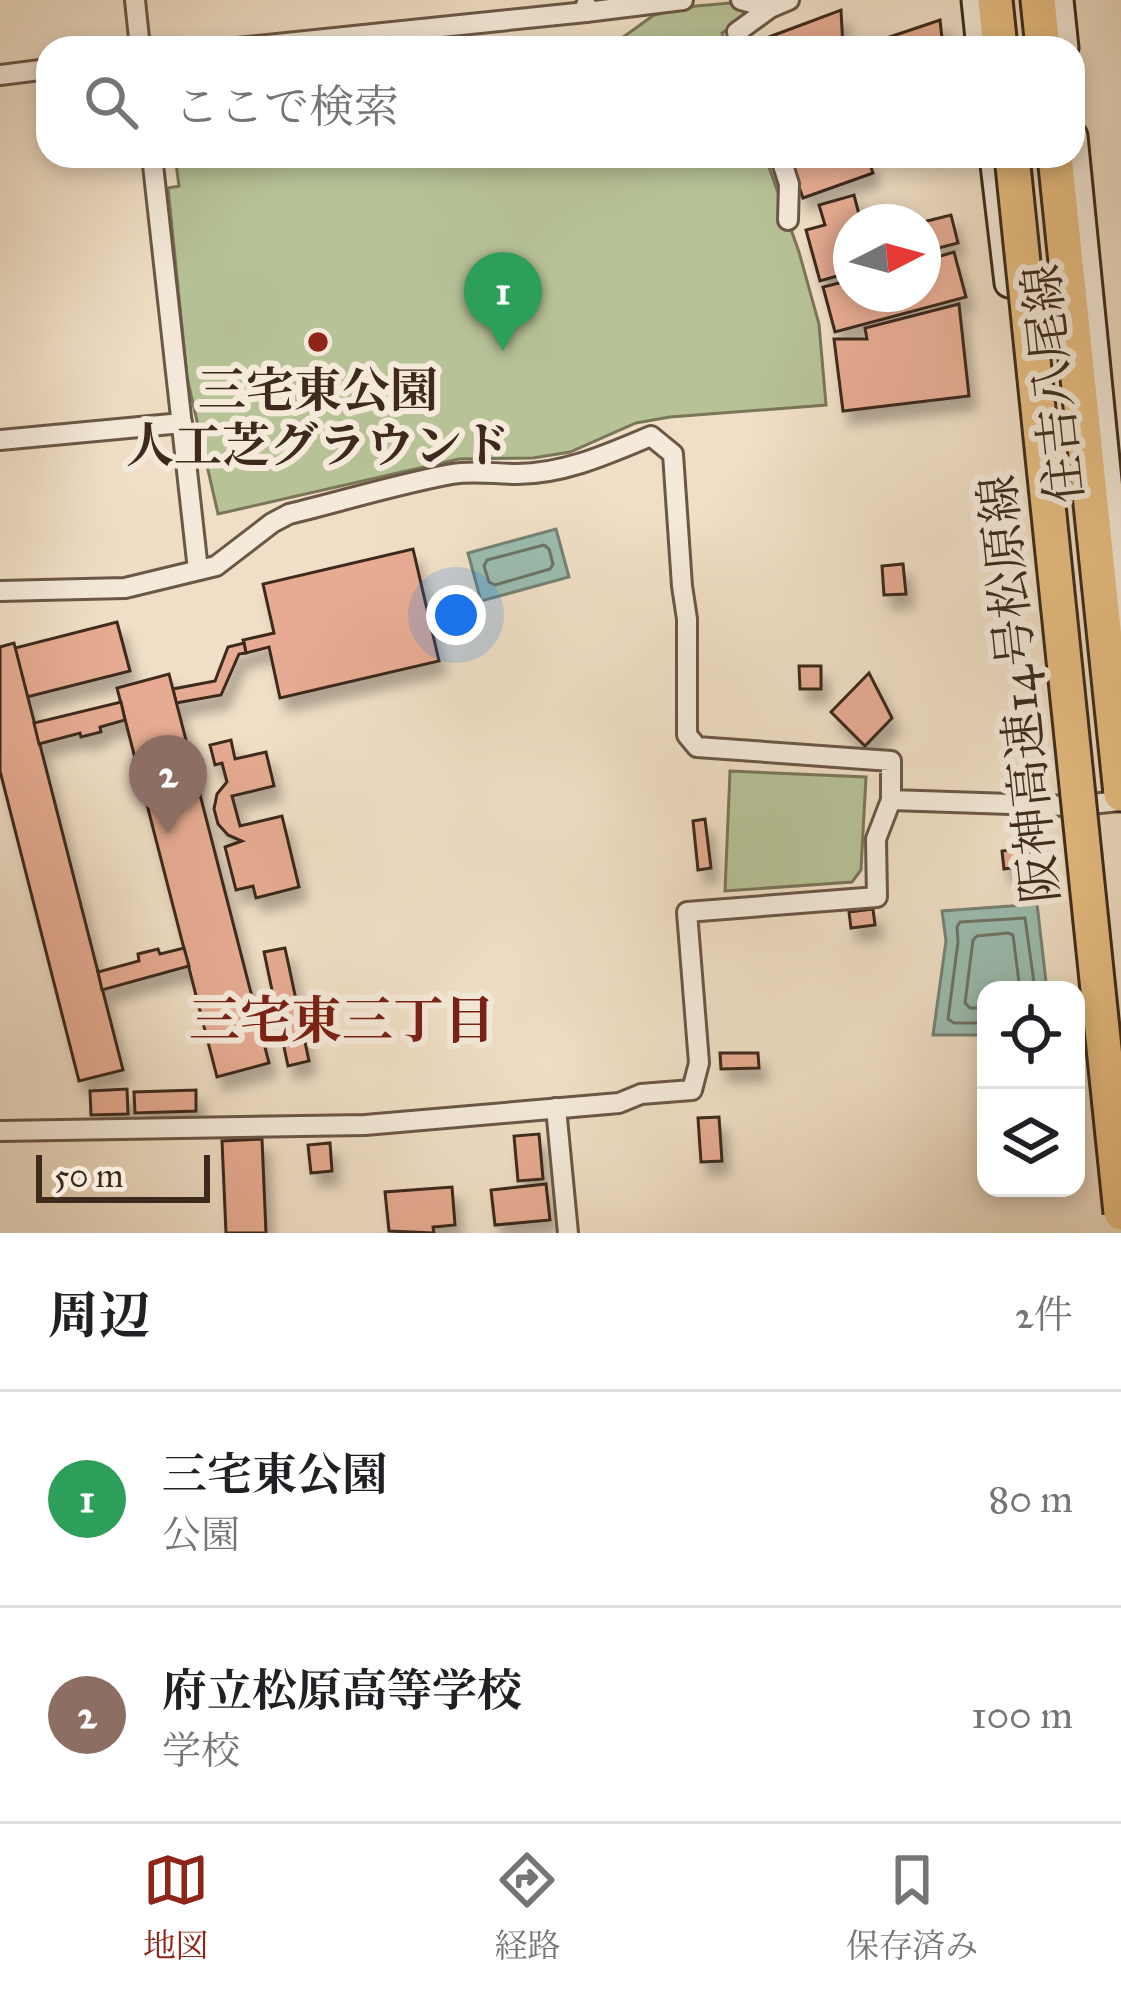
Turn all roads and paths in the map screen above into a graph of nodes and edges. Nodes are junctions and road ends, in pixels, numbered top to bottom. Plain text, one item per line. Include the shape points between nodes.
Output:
1 (135, 0) edge
2 (683, 0) edge
3 (741, 0) edge
4 (976, 0) edge
5 (995, 0) edge
6 (1038, 0) edge
7 (1059, 0) edge
8 (779, 4) edge
9 (586, 6) edge
10 (139, 36) edge
11 (337, 36) edge
12 (738, 36) edge
13 (980, 36) edge
14 (999, 36) edge
15 (1042, 36) edge
16 (1063, 36) edge
17 (36, 70) edge
18 (0, 75) edge
19 (153, 168) edge
20 (784, 168) edge
21 (995, 168) edge
22 (1013, 168) edge
23 (1055, 168) edge
24 (1076, 168) edge
25 (788, 220) dead end
26 (182, 423) junction
27 (0, 440) edge
28 (1118, 561) edge
29 (198, 570) junction
30 (0, 591) edge
31 (1121, 622) edge
32 (1121, 798) edge
33 (891, 800) junction
34 (1070, 806) junction
35 (556, 1108) junction
36 (0, 1131) edge
37 (1121, 1209) edge
38 (568, 1233) edge

1 - 10 street
2 - 9 street
3 - 8 street
4 - 13 main road
5 - 14 highway
6 - 15 highway
7 - 16 main road
8 - 12 street
9 - 11 street
17 - 18 street
19 - 26 street
20 - 25 street
21 - 34 main road, 住吉八尾線
22 - 37 highway, 阪神高速14号松原線, bridge
23 - 32 highway, 阪神高速14号松原線
24 - 28 main road, 住吉八尾線
26 - 27 street
26 - 29 street
28 - 31 main road, 住吉八尾線
29 - 30 street via 125,588
29 - 33 street via 216,566 289,514 455,473 556,469 651,436 673,454 687,735 697,747 891,761
32 - 34 street
33 - 34 street
33 - 35 street via 876,839 878,897 687,911 699,1063 692,1090
34 - 37 main road, 住吉八尾線
35 - 36 street via 365,1125
35 - 38 street

